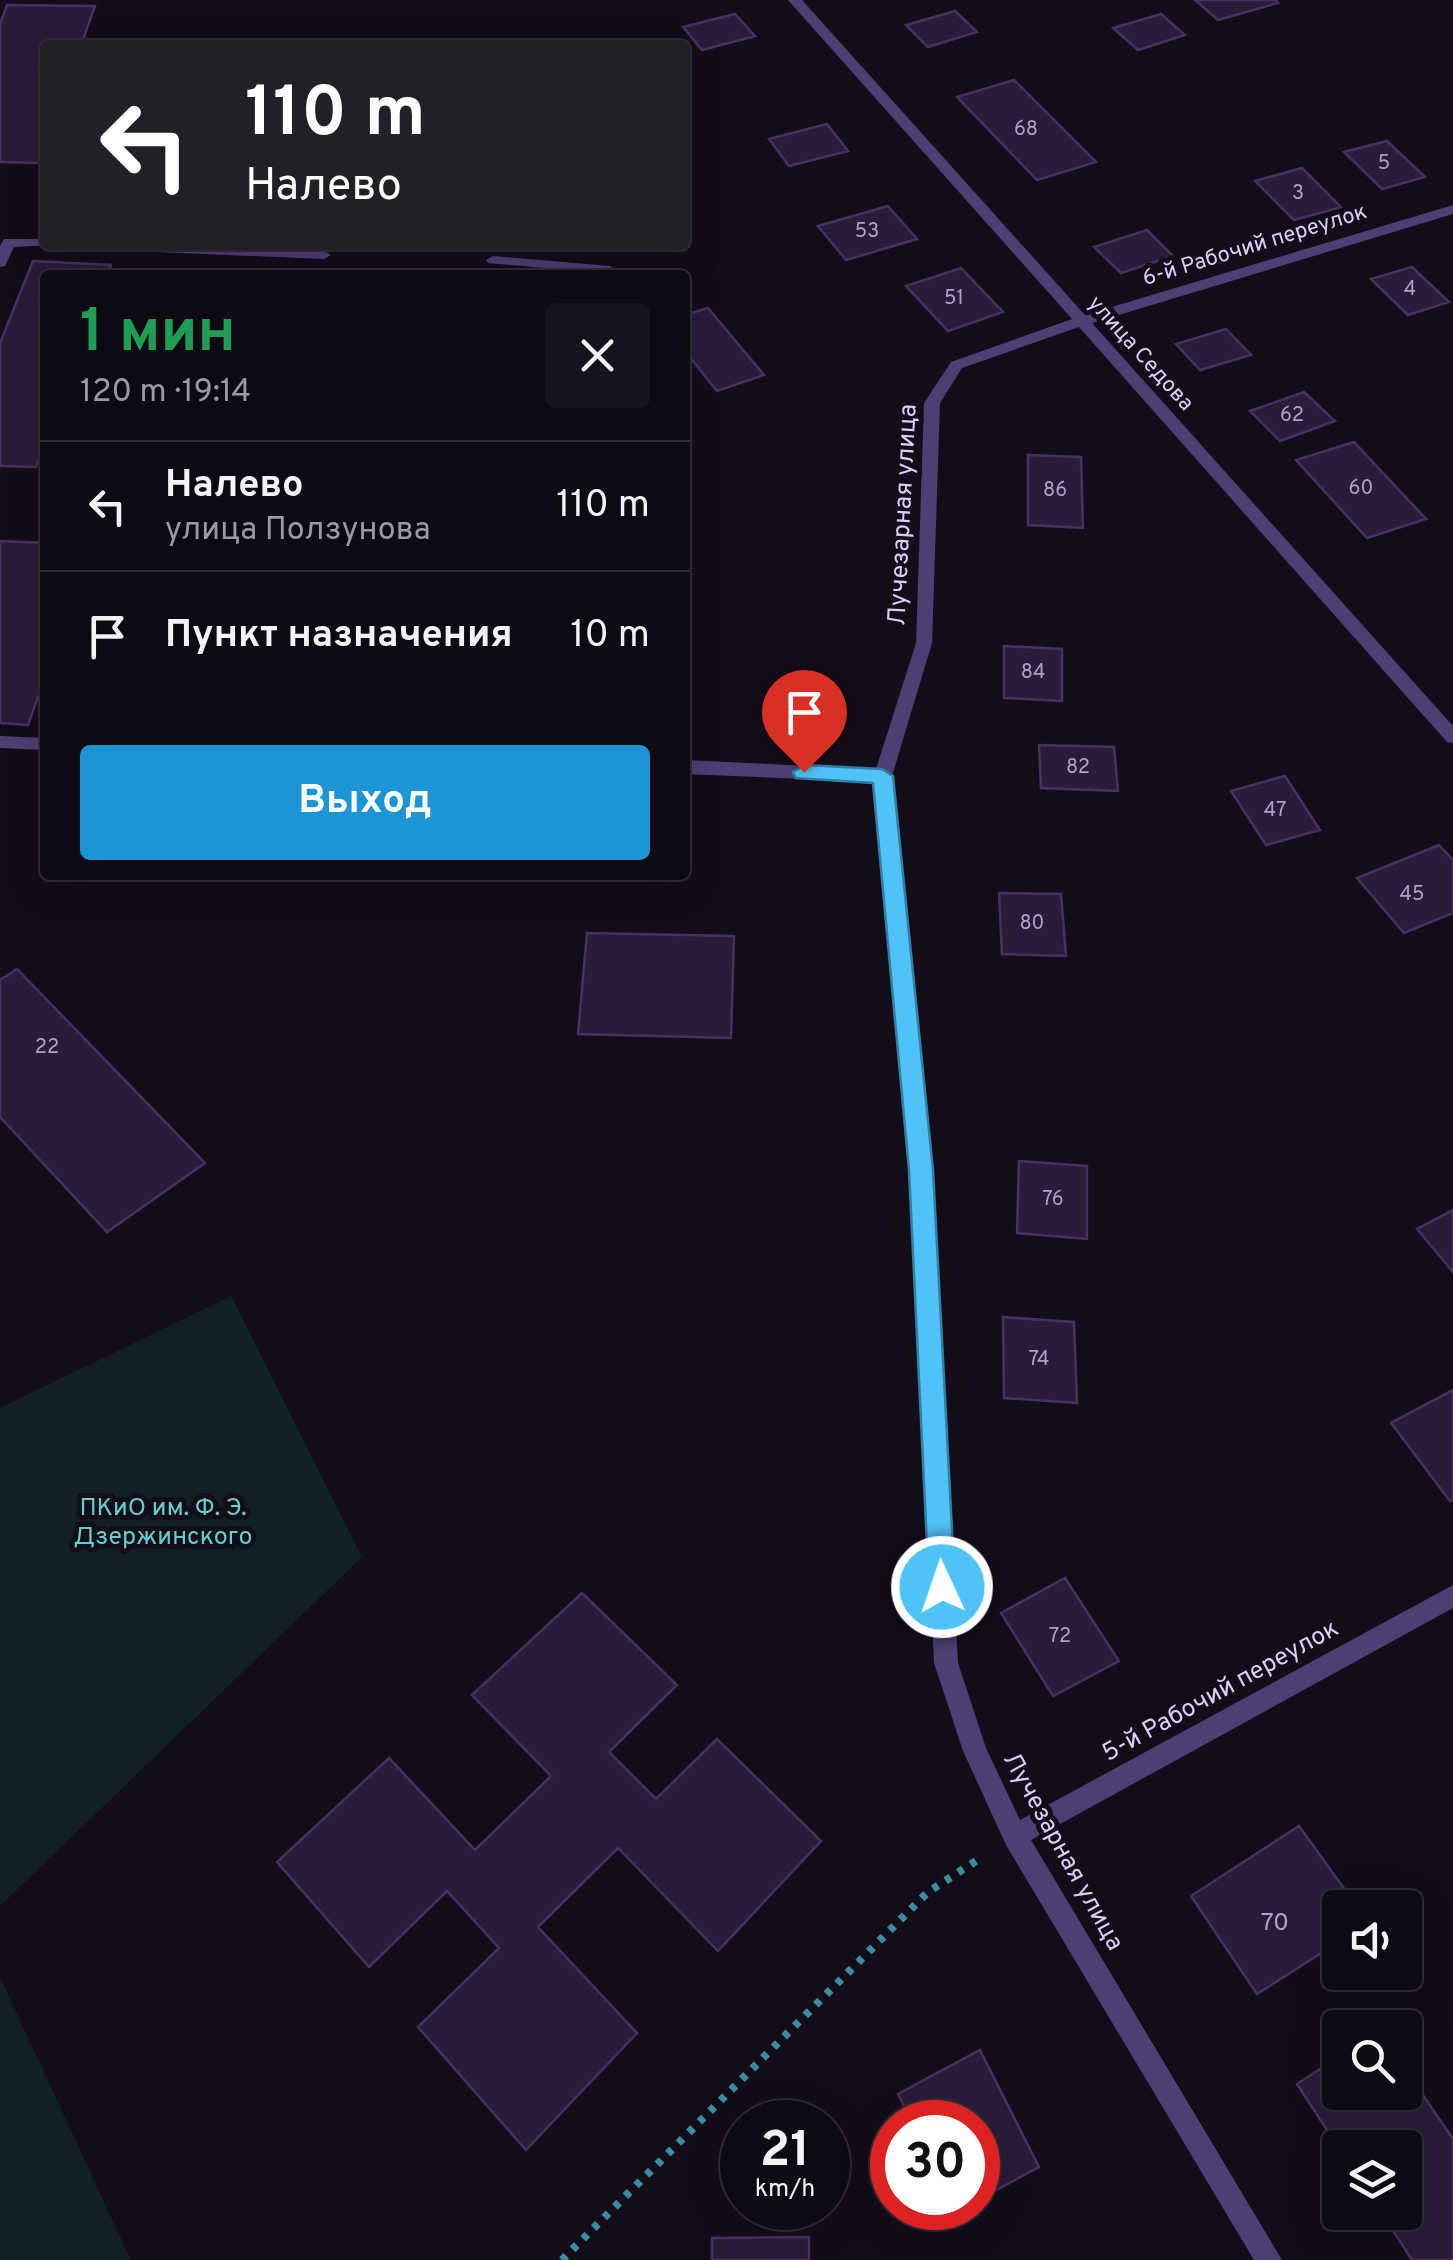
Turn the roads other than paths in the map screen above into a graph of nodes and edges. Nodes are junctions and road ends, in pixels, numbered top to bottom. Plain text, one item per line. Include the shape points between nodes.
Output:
1 (795, 0) edge
2 (1453, 209) edge
3 (40, 243) edge
4 (204, 250) edge
5 (324, 255) dead end
6 (493, 260) dead end
7 (0, 263) edge
8 (610, 270) edge
9 (1081, 322) junction
10 (956, 365) joint
11 (1450, 729) edge
12 (0, 742) edge
13 (40, 744) edge
14 (690, 767) edge
15 (882, 776) junction
16 (1453, 1596) edge
17 (1015, 1836) junction
18 (1269, 2260) edge

1 - 9 street, улица Седова
2 - 9 street, 6-й Рабочий переулок
3 - 7 street via 9,242
4 - 5 street
6 - 8 street
9 - 10 street, 6-й Рабочий переулок
9 - 11 street, улица Седова
10 - 15 street, Лучезарная улица via 932,403 924,644
12 - 13 street
14 - 15 street
15 - 17 street, Лучезарная улица via 921,1170 946,1663 975,1751
16 - 17 street, 5-й Рабочий переулок
17 - 18 street, Лучезарная улица

